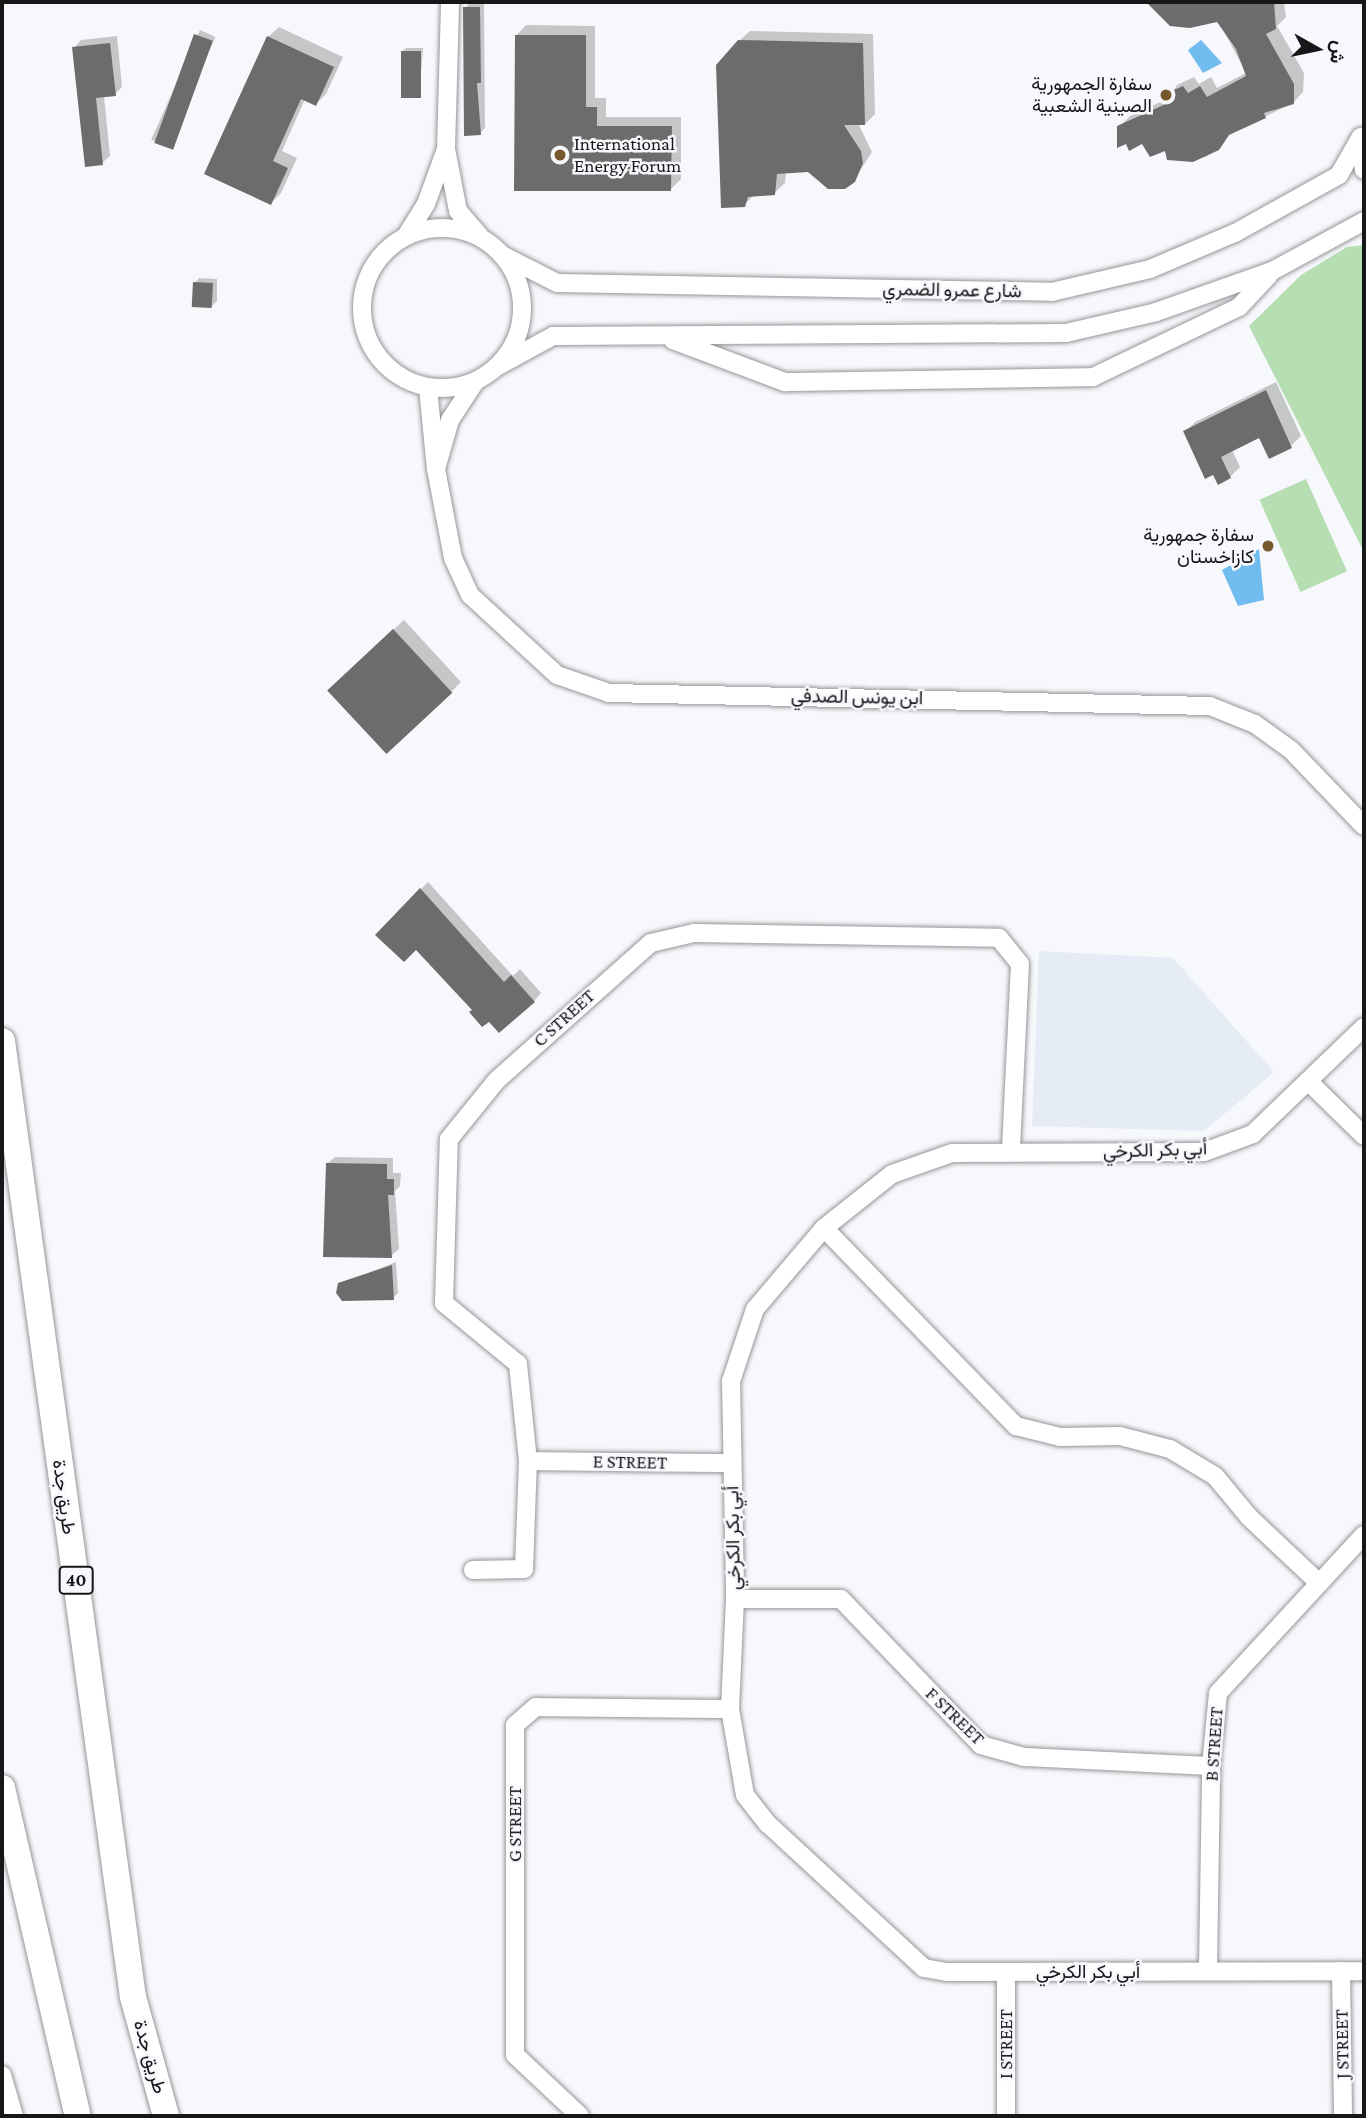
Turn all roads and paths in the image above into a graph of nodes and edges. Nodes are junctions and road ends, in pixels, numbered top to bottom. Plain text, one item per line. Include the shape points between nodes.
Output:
1 (450, 2) edge
2 (1362, 133) edge
3 (446, 149) junction
4 (1364, 170) edge
5 (1364, 222) edge
6 (406, 236) junction
7 (482, 239) junction
8 (504, 256) junction
9 (1272, 271) junction
10 (663, 336) junction
11 (498, 366) junction
12 (475, 382) junction
13 (428, 388) junction
14 (436, 469) junction
15 (1364, 826) edge
16 (1364, 1027) edge
17 (2, 1041) edge
18 (1308, 1081) junction
19 (1364, 1136) edge
20 (1011, 1151) junction
21 (824, 1228) junction
22 (528, 1461) junction
23 (732, 1463) junction
24 (1364, 1535) edge
25 (473, 1570) dead end
26 (1318, 1582) junction
27 (735, 1599) junction
28 (730, 1709) junction
29 (1211, 1766) junction
30 (2, 1788) edge
31 (1208, 1968) junction
32 (1341, 1971) junction
33 (1006, 1972) junction
34 (1364, 1972) edge
35 (133, 1997) junction
36 (2, 2075) edge
37 (14, 2116) edge
38 (78, 2116) edge
39 (166, 2116) edge
40 (176, 2116) edge
41 (580, 2116) edge
42 (1006, 2116) edge
43 (1343, 2116) edge

1 - 3 street
2 - 4 street
2 - 8 street, شارع عمرو الضمري via 1339,175 1234,233 1150,268 1052,292 556,283
3 - 6 street via 426,204
3 - 7 street via 458,211
5 - 9 street
6 - 7 street via 431,229 457,229
6 - 13 street via 386,251 371,271 363,295 363,320 370,345 384,365 405,380
7 - 8 street
8 - 11 street via 522,300 521,324 513,347
9 - 10 street via 1156,312 1066,333
9 - 10 street via 1239,307 1093,377 785,382
10 - 11 street via 553,336
11 - 12 street
12 - 13 street
12 - 14 street via 450,420
13 - 14 street, ابن يونس الصدفي
14 - 15 street, ابن يونس الصدفي via 453,558 470,595 557,675 609,692 1210,706 1255,723 1291,750
16 - 18 street, أبي بكر الكرخي
17 - 35 highway, طريق جدة / 40
18 - 19 street
18 - 20 street, أبي بكر الكرخي via 1253,1134 1204,1153
20 - 21 street, أبي بكر الكرخي via 952,1153 892,1174
20 - 22 street, C STREET via 1020,964 999,938 694,933 651,943 497,1080 449,1139 444,1303 518,1364
21 - 23 street, أبي بكر الكرخي via 755,1309 731,1381
21 - 26 street via 1016,1426 1060,1437 1120,1436 1170,1449 1215,1476 1249,1517
22 - 23 street, E STREET
22 - 25 street, C STREET via 524,1569
23 - 27 street, أبي بكر الكرخي
24 - 26 street, B STREET
26 - 29 street, B STREET via 1218,1693
27 - 28 street, أبي بكر الكرخي
27 - 29 street, F STREET via 841,1599 981,1745 1024,1757
28 - 33 street, أبي بكر الكرخي via 745,1796 768,1824 924,1968
28 - 41 street, G STREET via 536,1707 515,1725 515,2055
29 - 31 street, B STREET
30 - 38 highway
31 - 32 street, أبي بكر الكرخي
31 - 33 street, أبي بكر الكرخي
32 - 34 street, أبي بكر الكرخي
32 - 43 street, J STREET
33 - 42 street, I STREET
35 - 39 highway, طريق جدة / 40
35 - 40 highway
36 - 37 street

